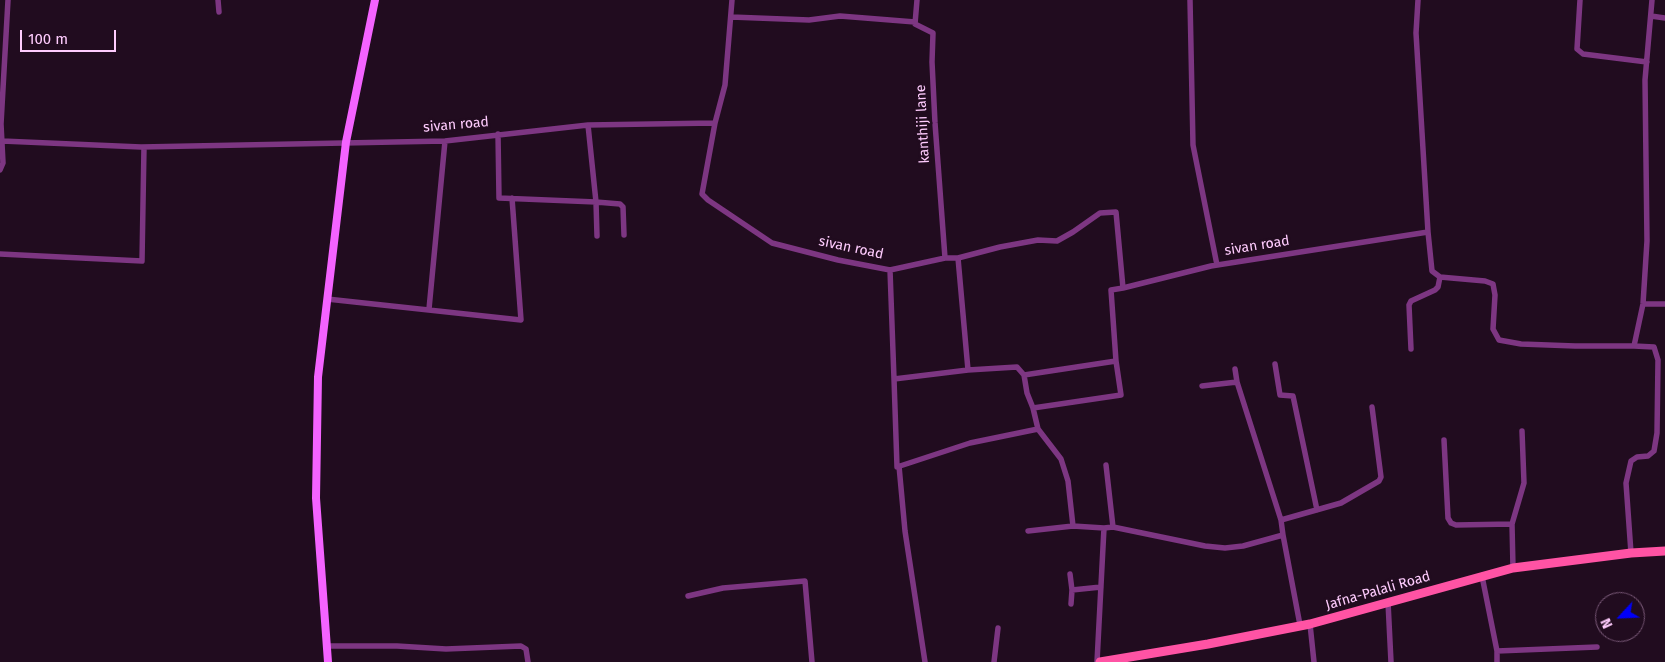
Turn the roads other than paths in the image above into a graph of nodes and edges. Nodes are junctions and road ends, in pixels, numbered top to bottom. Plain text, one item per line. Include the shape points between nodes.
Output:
1 (8, 0) edge
2 (218, 0) edge
3 (375, 0) edge
4 (732, 0) edge
5 (917, 0) edge
6 (1190, 0) edge
7 (1418, 0) edge
8 (1580, 0) edge
9 (1652, 0) edge
10 (219, 12) dead end
11 (1651, 16) junction
12 (731, 18) junction
13 (1665, 18) edge
14 (915, 22) junction
15 (1647, 62) junction
16 (715, 123) junction
17 (588, 125) junction
18 (498, 134) junction
19 (2, 141) junction
20 (445, 141) junction
21 (346, 142) junction
22 (144, 147) junction
23 (0, 170) edge
24 (512, 198) junction
25 (596, 202) junction
26 (1428, 232) junction
27 (624, 235) dead end
28 (597, 236) dead end
29 (0, 254) edge
30 (945, 258) junction
31 (958, 258) junction
32 (1217, 265) junction
33 (890, 270) junction
34 (1440, 277) junction
35 (1123, 288) junction
36 (327, 299) junction
37 (1643, 304) junction
38 (1665, 304) edge
39 (429, 309) junction
40 (1634, 346) junction
41 (1411, 349) dead end
42 (1116, 361) junction
43 (1275, 364) dead end
44 (1235, 369) dead end
45 (968, 370) junction
46 (1024, 375) junction
47 (894, 378) junction
48 (1237, 382) junction
49 (1202, 386) dead end
50 (1372, 407) dead end
51 (1033, 408) junction
52 (1038, 429) junction
53 (1522, 431) dead end
54 (1444, 440) dead end
55 (1106, 465) dead end
56 (899, 466) junction
57 (1317, 510) junction
58 (1281, 520) junction
59 (1512, 524) junction
60 (1073, 526) junction
61 (1113, 527) junction
62 (1104, 528) junction
63 (1028, 531) dead end
64 (1283, 535) junction
65 (1665, 552) edge
66 (1632, 554) junction
67 (1513, 568) junction
68 (1070, 574) dead end
69 (1482, 576) junction
70 (1100, 587) junction
71 (1072, 590) junction
72 (688, 596) dead end
73 (1388, 602) junction
74 (1072, 604) dead end
75 (1310, 624) junction
76 (1300, 625) junction
77 (998, 628) dead end
78 (327, 646) junction
79 (1597, 647) dead end
80 (1497, 651) junction
81 (328, 662) edge
82 (528, 662) edge
83 (812, 662) edge
84 (925, 662) edge
85 (994, 662) edge
86 (1099, 662) edge
87 (1314, 662) edge
88 (1391, 662) edge
89 (1497, 662) edge

1 - 19 street
2 - 10 street
3 - 21 street
4 - 12 street
5 - 14 street
6 - 32 street via 1193,145
7 - 26 street via 1416,33
8 - 15 street via 1577,49 1583,54
9 - 11 street
11 - 13 street
11 - 15 street
12 - 14 street via 809,20 840,16
12 - 16 street via 725,85
14 - 30 street, kanthiji lane via 933,33 935,123
15 - 37 street via 1648,241
16 - 17 street, sivan road
16 - 33 street, sivan road via 702,194 708,200 772,243
17 - 18 street, sivan road
17 - 25 street
18 - 20 street, sivan road
18 - 24 street via 498,195 499,198
19 - 22 street, sivan road
19 - 23 street via 3,163
20 - 21 street, sivan road
20 - 39 street
21 - 22 street, sivan road
21 - 36 street
22 - 29 street via 142,261
24 - 25 street
24 - 39 street via 521,320
25 - 27 street via 623,207
25 - 28 street
26 - 32 street, sivan road
26 - 34 street via 1432,270
30 - 31 street, sivan road
30 - 33 street, sivan road
31 - 35 street, sivan road via 1038,240 1057,241 1100,213 1116,212
31 - 45 street
32 - 35 street, sivan road
33 - 47 street
34 - 40 street via 1493,284 1493,329 1499,340 1520,344
34 - 41 street via 1435,290 1409,305
35 - 42 street via 1111,290
36 - 39 street
36 - 78 street via 318,377 316,494
37 - 38 street
37 - 40 street
40 - 66 street via 1654,347 1658,360 1654,450 1648,456 1631,461 1626,483
42 - 46 street
42 - 51 street via 1121,395
43 - 57 street via 1280,395 1293,396
44 - 48 street
45 - 46 street via 1017,367
45 - 47 street
46 - 51 street
47 - 56 street
48 - 49 street
48 - 58 street
50 - 57 street via 1379,481 1341,503
51 - 52 street
52 - 56 street via 970,443
52 - 60 street via 1061,459 1068,481
53 - 59 street via 1524,483
54 - 59 street via 1448,518 1451,523
55 - 61 street
56 - 84 street
57 - 58 street
58 - 64 street
59 - 67 street
60 - 62 street
60 - 63 street
61 - 62 street
61 - 64 street via 1225,548
62 - 70 street
64 - 76 street
65 - 66 main road, Jafna-Palali Road
66 - 67 main road, Jafna-Palali Road
67 - 69 main road, Jafna-Palali Road
68 - 71 street
69 - 73 main road, Jafna-Palali Road
69 - 80 street
70 - 71 street
70 - 86 street
71 - 74 street
72 - 83 street via 723,588 805,581
73 - 75 main road, Jafna-Palali Road
73 - 88 street
75 - 76 main road, Jafna-Palali Road
75 - 87 street
76 - 86 main road, Jafna-Palali Road
77 - 85 street
78 - 81 street
78 - 82 street via 446,650 521,646 526,649
79 - 80 street
80 - 89 street

